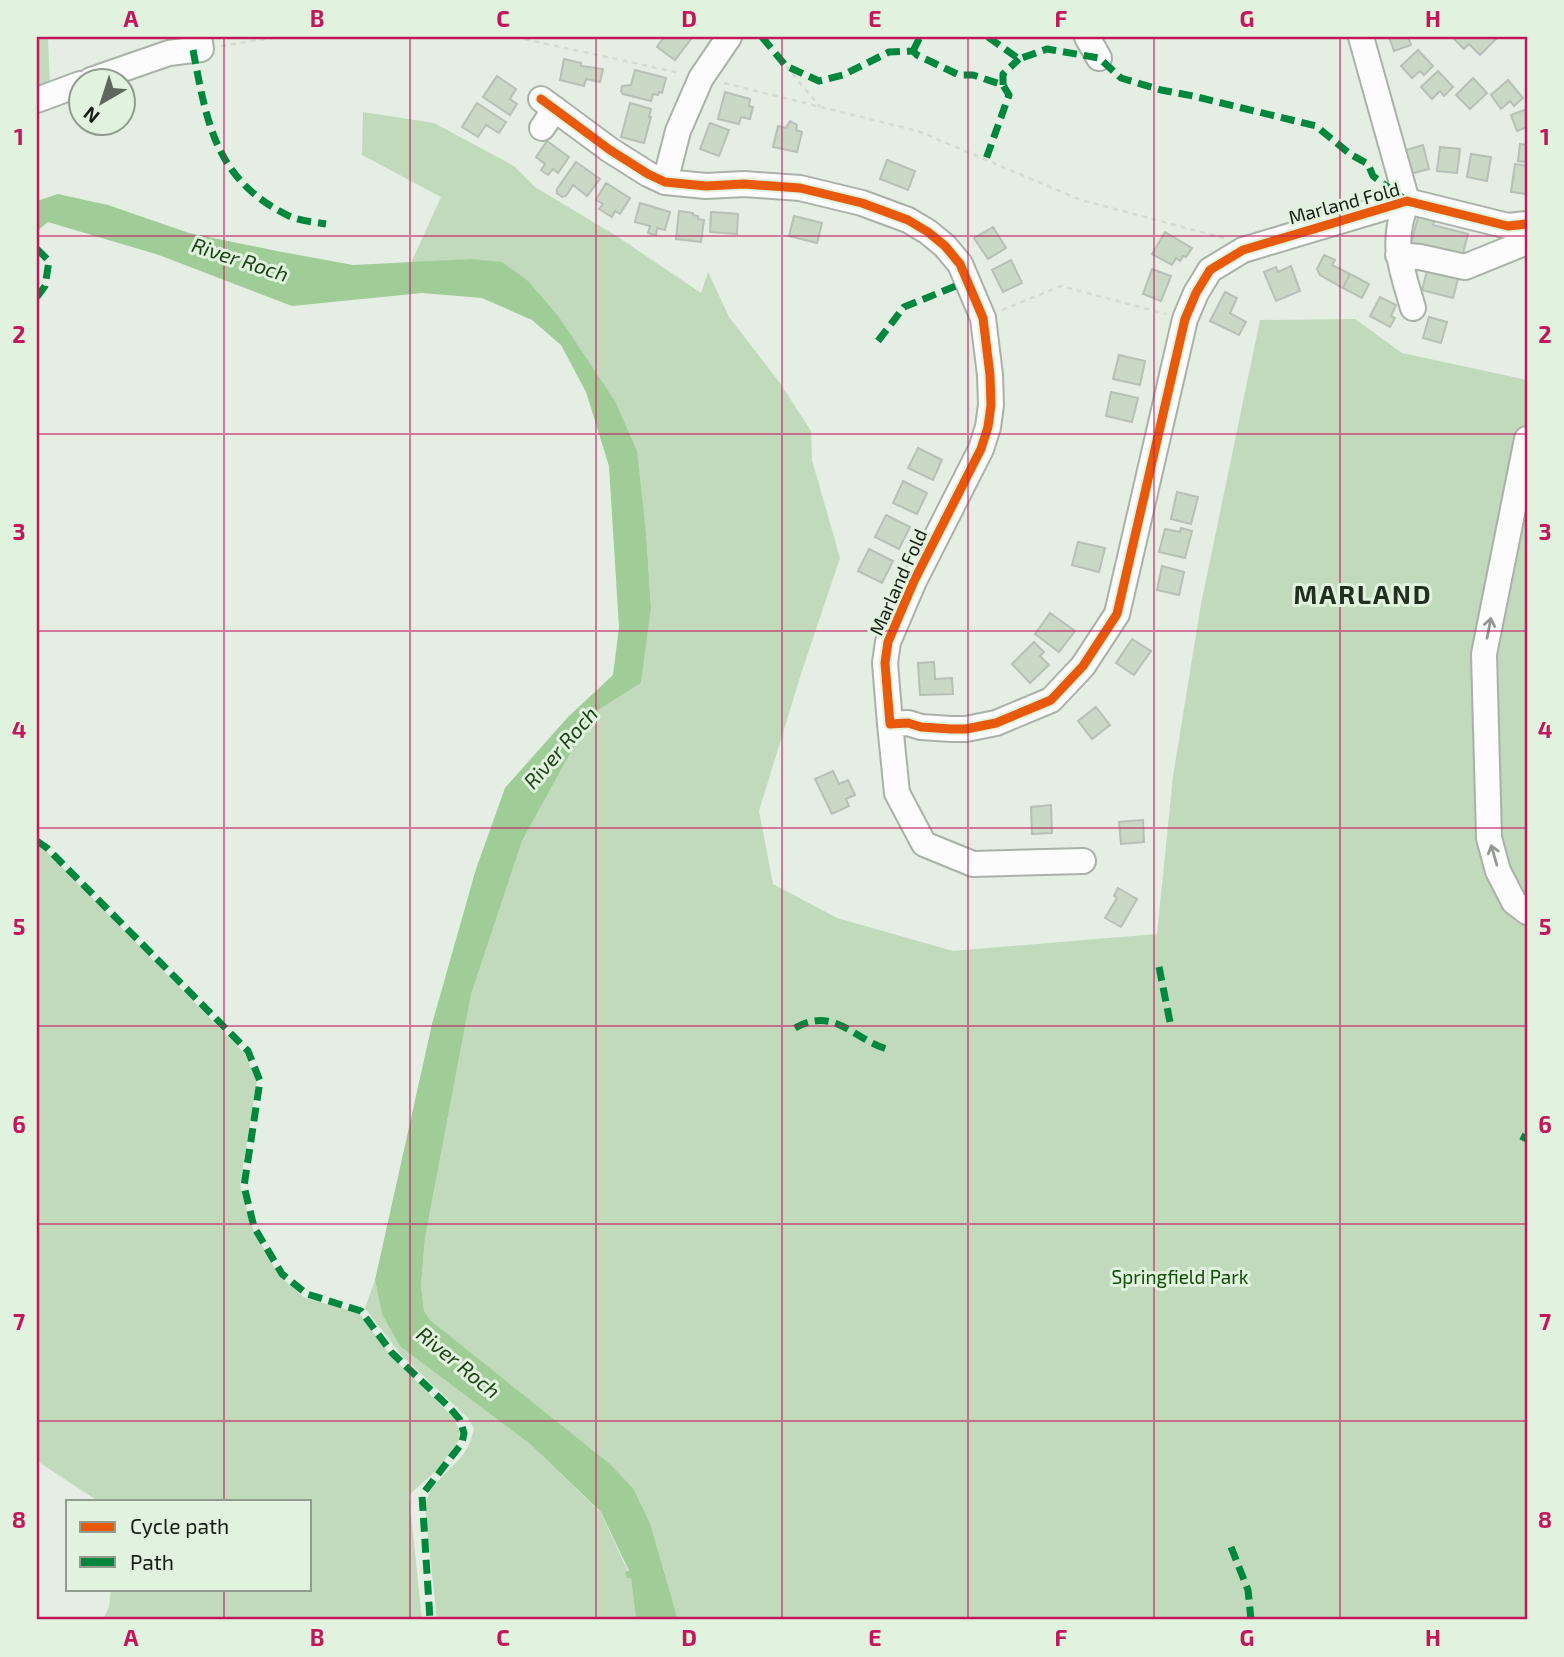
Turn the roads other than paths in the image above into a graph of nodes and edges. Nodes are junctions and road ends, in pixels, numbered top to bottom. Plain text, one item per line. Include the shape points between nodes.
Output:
1 (729, 37) edge
2 (1087, 37) edge
3 (1362, 37) edge
4 (200, 43) edge
5 (1099, 58) dead end
6 (131, 66) edge
7 (66, 89) edge
8 (37, 100) edge
9 (546, 112) dead end
10 (665, 182) junction
11 (1406, 201) junction
12 (1527, 224) edge
13 (1527, 242) edge
14 (1398, 255) junction
15 (1413, 308) dead end
16 (1527, 439) edge
17 (890, 724) junction
18 (1083, 861) dead end
19 (1527, 912) edge

1 - 10 street via 701,78 678,131
2 - 5 street
3 - 11 street
4 - 6 street
7 - 8 street
9 - 10 street, Marland Fold
10 - 17 street, Marland Fold via 800,188 908,220 945,246 960,264 983,318 990,374 988,426 888,642 884,663
11 - 12 street, Marland Fold via 1508,226
11 - 14 street
11 - 17 street, Marland Fold via 1243,250 1210,270 1185,319 1117,614 1083,666 1051,700 996,723 966,729
13 - 14 street via 1465,267
14 - 15 street
19 -> 16 street via 1514,902 1498,871 1489,838 1485,654
17 - 18 street via 897,793 923,844 973,864

